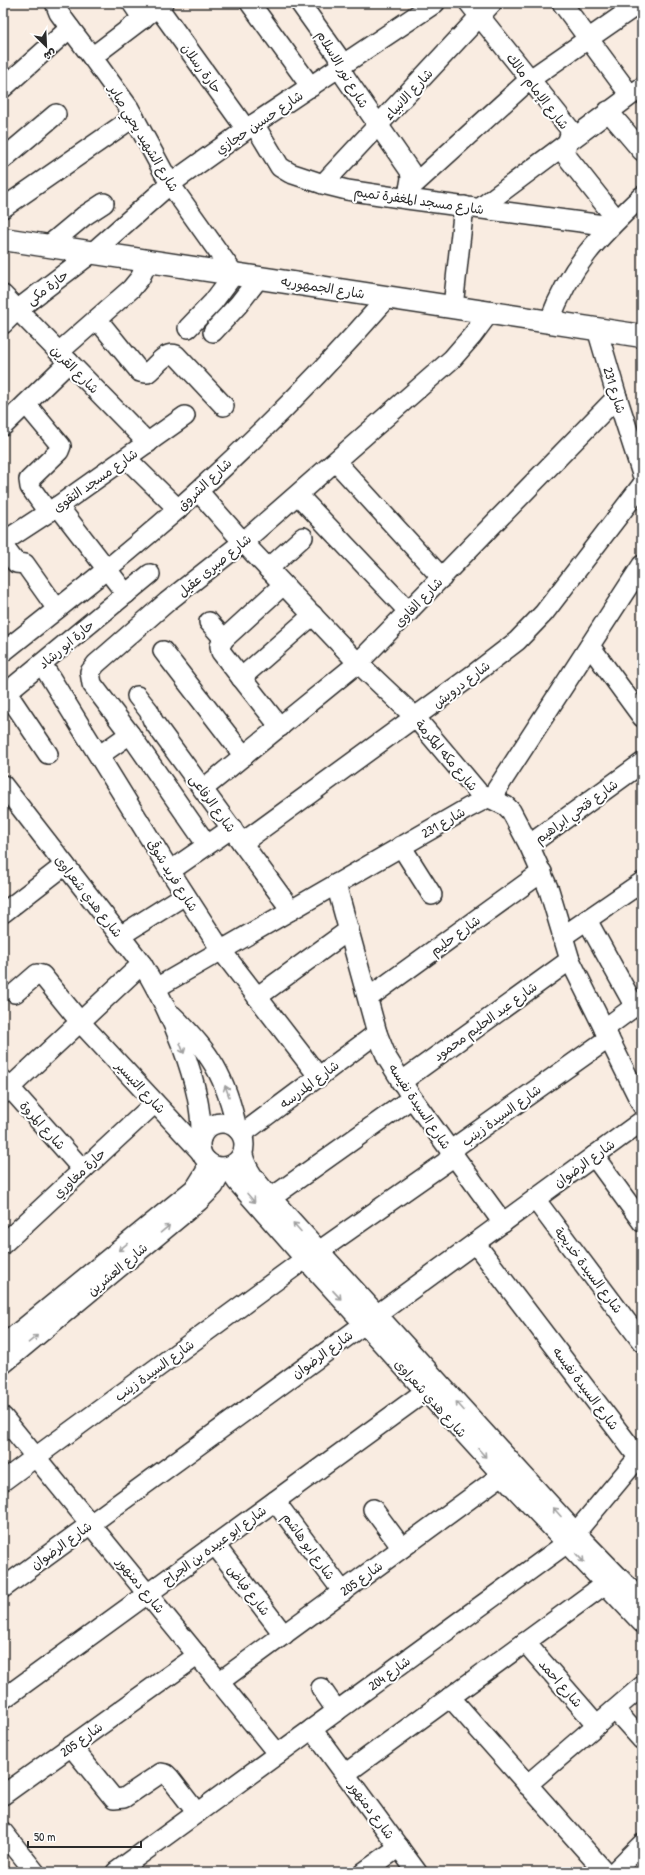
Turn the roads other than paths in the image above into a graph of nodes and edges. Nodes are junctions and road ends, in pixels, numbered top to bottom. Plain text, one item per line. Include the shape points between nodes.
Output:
1 (55, 3) edge
2 (132, 3) edge
3 (252, 3) edge
4 (300, 3) edge
5 (435, 3) edge
6 (562, 3) edge
7 (628, 6) edge
8 (480, 8) edge
9 (154, 10) edge
10 (70, 28) junction
11 (589, 39) junction
12 (92, 56) junction
13 (341, 66) junction
14 (529, 80) junction
15 (311, 87) junction
16 (3, 88) edge
17 (636, 91) edge
18 (608, 111) junction
19 (56, 114) dead end
20 (134, 117) junction
21 (250, 126) junction
22 (379, 126) junction
23 (567, 142) junction
24 (642, 151) edge
25 (3, 160) edge
26 (170, 184) junction
27 (323, 184) junction
28 (408, 194) junction
29 (642, 196) edge
30 (104, 203) dead end
31 (472, 207) junction
32 (3, 208) edge
33 (614, 223) junction
34 (3, 238) edge
35 (48, 246) junction
36 (93, 252) junction
37 (148, 261) junction
38 (234, 274) junction
39 (259, 278) junction
40 (3, 295) edge
41 (388, 297) junction
42 (453, 307) junction
43 (17, 310) junction
44 (489, 313) junction
45 (97, 319) junction
46 (549, 322) junction
47 (3, 324) edge
48 (188, 328) dead end
49 (597, 329) junction
50 (213, 332) dead end
51 (642, 336) edge
52 (64, 357) junction
53 (616, 397) junction
54 (26, 404) junction
55 (224, 406) dead end
56 (185, 416) dead end
57 (3, 426) edge
58 (148, 443) junction
59 (126, 458) junction
60 (336, 462) junction
61 (642, 474) edge
62 (642, 485) edge
63 (198, 491) junction
64 (298, 495) junction
65 (53, 509) junction
66 (178, 509) junction
67 (303, 537) dead end
68 (3, 542) edge
69 (243, 542) junction
70 (3, 546) edge
71 (268, 569) junction
72 (107, 570) junction
73 (150, 574) dead end
74 (640, 576) edge
75 (442, 578) junction
76 (283, 585) junction
77 (126, 594) junction
78 (58, 609) junction
79 (409, 612) junction
80 (312, 615) junction
81 (209, 622) dead end
82 (224, 639) junction
83 (590, 646) junction
84 (163, 651) dead end
85 (3, 652) edge
86 (358, 663) junction
87 (42, 664) junction
88 (241, 678) junction
89 (5, 690) edge
90 (137, 696) dead end
91 (415, 717) junction
92 (642, 717) edge
93 (280, 727) junction
94 (130, 734) junction
95 (48, 754) dead end
96 (100, 755) junction
97 (244, 756) junction
98 (642, 763) edge
99 (202, 789) junction
100 (6, 797) edge
101 (488, 798) junction
102 (237, 836) junction
103 (207, 845) junction
104 (530, 845) junction
105 (401, 846) junction
106 (65, 866) junction
107 (170, 871) junction
108 (542, 872) junction
109 (642, 882) edge
110 (336, 884) junction
111 (185, 895) junction
112 (432, 895) dead end
113 (291, 910) junction
114 (3, 913) edge
115 (587, 920) junction
116 (349, 930) junction
117 (120, 936) junction
118 (562, 936) junction
119 (221, 950) junction
120 (570, 960) junction
121 (142, 964) junction
122 (156, 988) junction
123 (15, 993) dead end
124 (257, 997) junction
125 (368, 998) junction
126 (638, 1004) edge
127 (168, 1012) junction
128 (81, 1023) junction
129 (377, 1033) junction
130 (607, 1034) junction
131 (319, 1077) junction
132 (401, 1082) junction
133 (5, 1087) edge
134 (412, 1098) junction
135 (156, 1103) junction
136 (642, 1105) edge
137 (642, 1121) edge
138 (240, 1131) junction
139 (452, 1153) junction
140 (242, 1155) junction
141 (594, 1156) junction
142 (212, 1157) junction
143 (83, 1170) junction
144 (270, 1198) junction
145 (535, 1199) junction
146 (642, 1222) edge
147 (503, 1223) junction
148 (474, 1243) junction
149 (3, 1244) edge
150 (312, 1255) junction
151 (370, 1319) junction
152 (642, 1342) edge
153 (3, 1345) edge
154 (3, 1364) edge
155 (426, 1391) junction
156 (3, 1417) edge
157 (35, 1456) junction
158 (639, 1461) edge
159 (502, 1475) junction
160 (3, 1481) edge
161 (275, 1501) junction
162 (373, 1509) dead end
163 (90, 1524) junction
164 (572, 1538) junction
165 (214, 1545) junction
166 (402, 1548) junction
167 (605, 1584) junction
168 (3, 1588) edge
169 (342, 1592) junction
170 (147, 1594) junction
171 (642, 1602) edge
172 (642, 1623) edge
173 (284, 1635) junction
174 (525, 1642) junction
175 (198, 1656) junction
176 (219, 1682) junction
177 (642, 1686) edge
178 (321, 1688) dead end
179 (450, 1697) junction
180 (3, 1699) edge
181 (614, 1710) junction
182 (337, 1711) junction
183 (597, 1725) junction
184 (312, 1729) junction
185 (642, 1740) edge
186 (71, 1746) junction
187 (278, 1754) junction
188 (345, 1774) junction
189 (527, 1785) junction
190 (3, 1795) edge
191 (197, 1813) junction
192 (7, 1844) edge
193 (642, 1844) edge
194 (399, 1847) junction
195 (35, 1872) edge
196 (116, 1872) edge
197 (364, 1872) edge
198 (417, 1872) edge
199 (605, 1872) edge
200 (614, 1872) edge

1 - 10 street, شارع الشهيد يحيي صابر
2 - 9 street, حارة رسلان
3 - 15 street
4 - 13 street, شارع نور الاسلام via 337,55
5 - 13 street, شارع حسين حجازي
6 - 11 street
7 - 11 street
8 - 14 street, شارع الإمام مالك
8 - 22 street, شارع الانبياء
9 - 12 street
9 - 21 street, حارة رسلان
10 - 12 street, شارع الشهيد يحيي صابر
10 - 16 street
11 - 14 street
11 - 17 street
12 - 20 street, شارع الشهيد يحيي صابر
13 - 15 street, شارع حسين حجازي
13 - 22 street, شارع نور الاسلام via 345,77
14 - 23 street, شارع الإمام مالك via 569,128
14 - 28 street
15 - 21 street, شارع حسين حجازي
17 - 18 street
18 - 23 street
18 - 24 street
19 - 25 street
20 - 26 street, شارع الشهيد يحيي صابر
20 - 32 street
21 - 26 street, شارع حسين حجازي
21 - 27 street, شارع مسجد المغفرة تميم via 280,167
22 - 27 street, شارع الانبياء
22 - 28 street, شارع نور الاسلام via 410,171
23 - 31 street
23 - 33 street, شارع الإمام مالك via 564,152
26 - 36 street, شارع حسين حجازي
26 - 38 street, شارع الشهيد يحيي صابر
27 - 28 street, شارع مسجد المغفرة تميم via 347,190
28 - 31 street, شارع مسجد المغفرة تميم
29 - 33 street
30 - 35 street
31 - 33 street, شارع مسجد المغفرة تميم
31 - 42 street
33 - 46 street via 598,238 570,275
34 - 35 main road, شارع الجمهوريه
35 - 36 main road, شارع الجمهوريه
36 - 37 main road, شارع الجمهوريه
36 - 43 street, حارة مكى
37 - 38 main road, شارع الجمهوريه
37 - 45 street via 140,278
38 - 39 main road, شارع الجمهوريه
38 - 48 street via 214,302
39 - 41 main road, شارع الجمهوريه
39 - 50 street
40 - 43 street, شارع القرين
41 - 42 main road, شارع الجمهوريه
41 - 63 street, شارع الشروق via 290,403
42 - 44 main road, شارع الجمهوريه
43 - 47 street, حارة مكى
43 - 52 street, شارع القرين
44 - 46 main road, شارع الجمهوريه
44 - 60 street, شارع صبرى عقيل via 452,359
45 - 52 street
45 - 55 street via 140,372 147,373 165,356 176,355
46 - 49 main road, شارع الجمهوريه
49 - 51 main road, شارع الجمهوريه
49 - 53 street, شارع 231
52 - 54 street
52 - 58 street, شارع القرين
53 - 61 street, شارع 231
53 - 75 street, شارع الفاوى
54 - 57 street
54 - 65 street via 60,446 59,450 30,477 29,482
56 - 58 street, شارع مسجد التقوى
58 - 59 street, شارع مسجد التقوى
59 - 65 street, شارع مسجد التقوى
59 - 66 street
60 - 64 street, شارع صبرى عقيل
60 - 75 street
62 - 91 street, شارع درويش via 531,628
63 - 66 street, شارع الشروق
63 - 69 street, شارع مكه المكرمة
64 - 69 street, شارع صبرى عقيل
64 - 79 street
65 - 68 street, شارع مسجد التقوى
65 - 72 street
66 - 72 street, شارع الشروق
67 - 71 street
69 - 71 street, شارع مكه المكرمة
69 - 94 street, شارع صبرى عقيل via 167,602 92,668 89,676 92,684
70 - 78 street via 16,563 25,564
71 - 76 street, شارع مكه المكرمة
72 - 77 street
72 - 78 street, شارع الشروق
73 - 77 street, حارة ابو رشاد
74 - 83 street, شارع 231
75 - 79 street, شارع الفاوى
76 - 80 street, شارع مكه المكرمة
76 - 82 street
77 - 87 street, حارة ابو رشاد
78 - 85 street, شارع الشروق
79 - 86 street, شارع الفاوى
80 - 86 street, شارع مكه المكرمة
80 - 88 street
81 - 82 street
82 - 88 street via 220,646 221,652
83 - 92 street
83 - 101 street, شارع 231 via 496,791
84 - 97 street
86 - 91 street, شارع مكه المكرمة
86 - 93 street, شارع الفاوى
87 - 89 street, حارة ابو رشاد
87 - 96 street, شارع فريد شوقى
88 - 93 street
89 - 95 street
90 - 99 street, شارع الرفاعى
91 - 101 street, شارع مكه المكرمة via 476,789
91 - 102 street, شارع درويش
93 - 97 street, شارع الفاوى
94 - 96 street
94 - 103 street, شارع صبرى عقيل
96 - 107 street, شارع فريد شوقى
97 - 99 street, شارع الفاوى
98 - 104 street, شارع فتحي ابراهيم
99 - 102 street, شارع الرفاعى
100 - 106 street, شارع هدي شعراوى
101 - 104 street, شارع مكه المكرمة via 501,802 511,811
101 - 105 street, شارع 231
102 - 103 street, شارع درويش
102 - 113 street, شارع الرفاعى
103 - 107 street, شارع درويش
104 - 108 street, شارع مكه المكرمة
105 - 110 street, شارع 231
105 - 112 street
106 - 114 street
106 - 117 street, شارع هدي شعراوى
107 - 111 street, شارع فريد شوقى
108 - 118 street, شارع مكه المكرمة
108 - 125 street, شارع حليم
109 - 115 street
110 - 113 street, شارع 231
110 - 116 street, شارع السيدة نفيسه
111 - 117 street
111 - 119 street, شارع فريد شوقى
113 - 119 street, شارع 231
115 - 118 street
115 - 126 street
116 - 124 street
116 - 125 street, شارع السيدة نفيسه
117 - 121 street, شارع هدي شعراوى
118 - 120 street, شارع مكه المكرمة
119 - 122 street, شارع 231
119 - 124 street, شارع فريد شوقى
120 - 130 street, شارع مكه المكرمة
120 - 132 street, شارع عبد الحليم محمود
121 - 122 street, شارع هدي شعراوى
121 - 128 street
122 - 127 street, شارع هدي شعراوى
123 - 128 street, شارع التيسير via 37,974 41,974
124 - 131 street, شارع فريد شوقى
125 - 129 street, شارع السيدة نفيسه
126 - 130 street, شارع السيدة زينب
138 -> 127 street, شارع هدي شعراوى via 223,1079 189,1031
127 -> 142 street, شارع هدي شعراوى via 192,1078
128 - 133 street
128 - 135 street, شارع التيسير
129 - 131 street, شارع المدرسه
129 - 132 street, شارع السيدة نفيسه via 387,1058
130 - 136 street, شارع مكه المكرمة
130 - 139 street, شارع السيدة زينب via 458,1145
131 - 138 street, شارع المدرسه
132 - 134 street, شارع السيدة نفيسه
133 - 143 street, شارع المروة
134 - 139 street, شارع السيدة نفيسه
134 - 144 street
135 - 142 street, شارع التيسير
135 - 143 street, حارة مغاوري
137 - 141 street, شارع الرضوان
138 - 140 street via 244,1148
138 - 142 street via 231,1125 210,1126
139 - 147 street, شارع السيدة نفيسه
139 - 150 street, شارع السيدة زينب via 446,1162
140 - 142 street via 233,1164
140 - 144 street, شارع هدي شعراوى via 250,1173
141 - 145 street, شارع الرضوان
141 - 146 street
142 -> 150 street, شارع هدي شعراوى
142 -> 153 street, شارع العشرين via 196,1187
154 -> 142 street, شارع العشرين via 199,1201 214,1186
143 - 149 street, حارة مغاوري
150 -> 144 street, شارع هدي شعراوى
145 - 147 street, شارع الرضوان
145 - 152 street, شارع السيدة خديجة
147 - 148 street, شارع الرضوان
148 - 151 street, شارع الرضوان
148 - 158 street, شارع السيدة نفيسه
150 - 151 street, شارع هدي شعراوى
150 - 157 street, شارع السيدة زينب
151 - 155 street, شارع هدي شعراوى
151 - 163 street, شارع الرضوان
164 -> 151 street, شارع هدي شعراوى
155 -> 159 street, شارع هدي شعراوى
155 - 161 street, شارع ابو عبيده بن الجراح
156 - 157 street, شارع دمنهور
157 - 160 street, شارع السيدة زينب
157 - 163 street, شارع دمنهور
158 - 164 street, شارع 204
159 - 164 street, شارع هدي شعراوى
159 - 166 street, شارع 205
161 - 165 street, شارع ابو عبيده بن الجراح
161 - 169 street, شارع ابو هاشم
162 - 166 street
163 - 168 street, شارع الرضوان
163 - 170 street, شارع دمنهور
164 -> 167 street, شارع هدي شعراوى
164 - 171 street, شارع هدي شعراوى
164 - 182 street, شارع 204
165 - 170 street, شارع ابو عبيده بن الجراح
165 - 173 street, شارع فياض
166 - 169 street, شارع 205
167 - 172 street, شارع هدي شعراوى
167 - 174 street
169 - 173 street, شارع 205
170 - 175 street, شارع دمنهور
170 - 180 street, شارع ابو عبيده بن الجراح
173 - 176 street, شارع 205
174 - 179 street
174 - 183 street, شارع احمد
175 - 176 street, شارع دمنهور
175 - 186 street, شارع 205
176 - 187 street, شارع دمنهور
177 - 181 street
178 - 182 street
179 - 188 street
179 - 189 street
181 - 183 street
181 - 185 street
182 - 184 street, شارع 204
183 - 189 street
184 - 187 street, شارع 204
184 - 188 street, شارع دمنهور
186 - 190 street, شارع 205
186 - 191 street via 114,1799 124,1798 161,1773 170,1778
187 - 191 street, شارع 204
188 - 194 street, شارع دمنهور
189 - 199 street
191 - 196 street, شارع 204
192 - 195 street
193 - 200 street
194 - 197 street
194 - 198 street, شارع دمنهور

